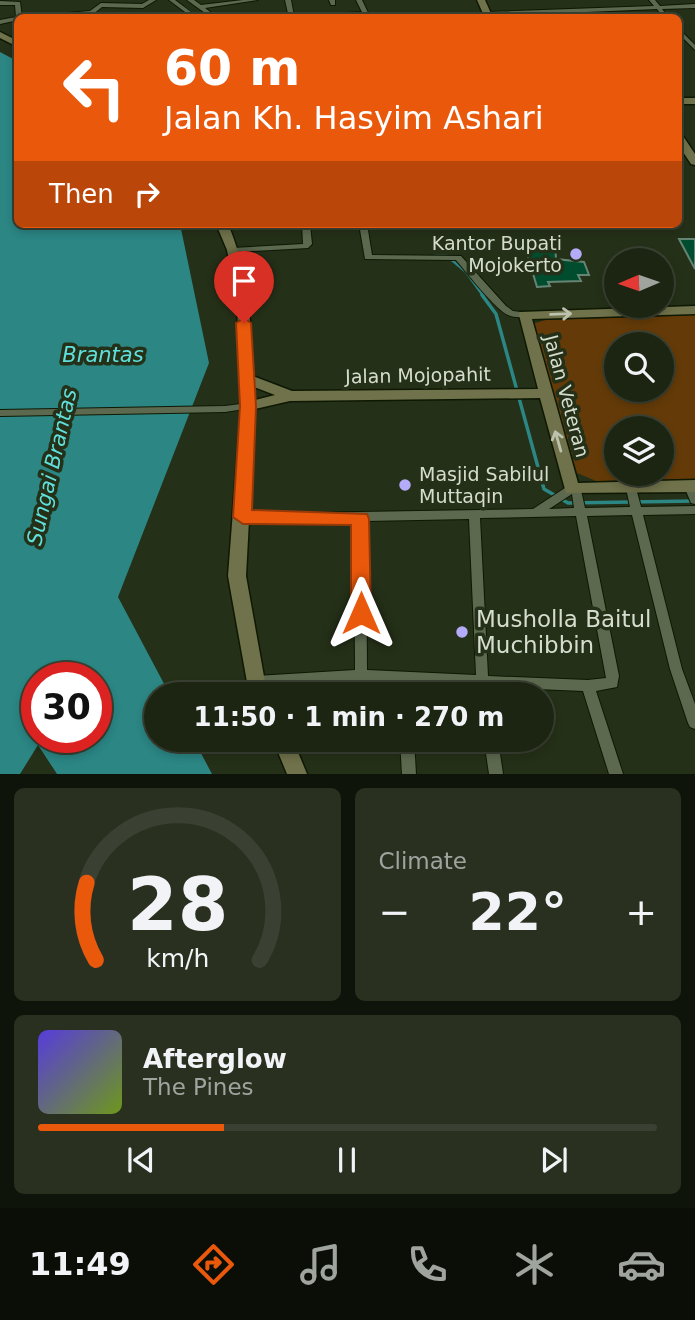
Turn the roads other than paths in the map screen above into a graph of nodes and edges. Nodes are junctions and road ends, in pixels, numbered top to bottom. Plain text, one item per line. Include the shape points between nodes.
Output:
1 (153, 0) edge
2 (172, 0) edge
3 (190, 0) edge
4 (255, 0) edge
5 (567, 0) edge
6 (653, 0) edge
7 (0, 3) edge
8 (119, 3) edge
9 (199, 6) junction
10 (695, 6) edge
11 (181, 7) junction
12 (658, 7) junction
13 (574, 10) junction
14 (20, 14) edge
15 (78, 14) edge
16 (191, 14) edge
17 (210, 14) edge
18 (517, 14) edge
19 (664, 14) edge
20 (682, 34) edge
21 (695, 48) edge
22 (682, 142) edge
23 (695, 162) edge
24 (224, 228) edge
25 (306, 228) edge
26 (364, 228) edge
27 (237, 250) junction
28 (695, 310) edge
29 (518, 314) junction
30 (247, 379) junction
31 (546, 393) junction
32 (290, 396) junction
33 (0, 407) edge
34 (234, 407) junction
35 (0, 413) edge
36 (693, 496) edge
37 (575, 497) junction
38 (635, 501) junction
39 (537, 512) junction
40 (243, 517) junction
41 (474, 517) junction
42 (360, 519) junction
43 (361, 675) junction
44 (402, 676) junction
45 (481, 679) junction
46 (258, 682) edge
47 (306, 682) edge
48 (402, 682) edge
49 (481, 682) edge
50 (588, 686) junction
51 (695, 723) edge
52 (288, 752) edge
53 (408, 752) edge
54 (493, 752) edge
55 (297, 774) edge
56 (409, 774) edge
57 (496, 774) edge
58 (616, 774) edge

1 - 8 street via 145,5
2 - 11 street
3 - 9 street
4 - 9 street
5 - 13 street
6 - 12 street
7 - 14 street via 19,4
8 - 15 street
9 - 11 street
9 - 17 street
10 - 12 street
11 - 16 street
12 - 13 street
12 - 19 street
13 - 18 street
20 - 21 street
22 - 23 street
24 - 27 street
25 - 27 street via 305,246
26 - 29 street via 368,257 458,258
27 - 30 street
29 -> 28 street, Jalan Veteran
29 - 31 street, Jalan Veteran
30 - 32 street, Jalan Mojopahit
30 - 34 street
31 - 32 street, Jalan Mojopahit
37 -> 31 street, Jalan Veteran
32 - 34 street, Jalan Mojopahit
33 - 34 street
34 - 35 street
34 - 40 street
36 - 38 street
36 - 38 street
37 - 38 street
37 - 38 street
37 - 39 street
37 - 39 street
37 - 50 street via 613,676 611,684
38 - 51 street via 676,668
39 - 41 street
40 - 42 street
40 - 46 street via 237,576
41 - 42 street
41 - 45 street
42 - 43 street
43 - 44 street
43 - 47 street
44 - 45 street
44 - 48 street
45 - 49 street
45 - 50 street
50 - 58 street
52 - 55 street
53 - 56 street
54 - 57 street

